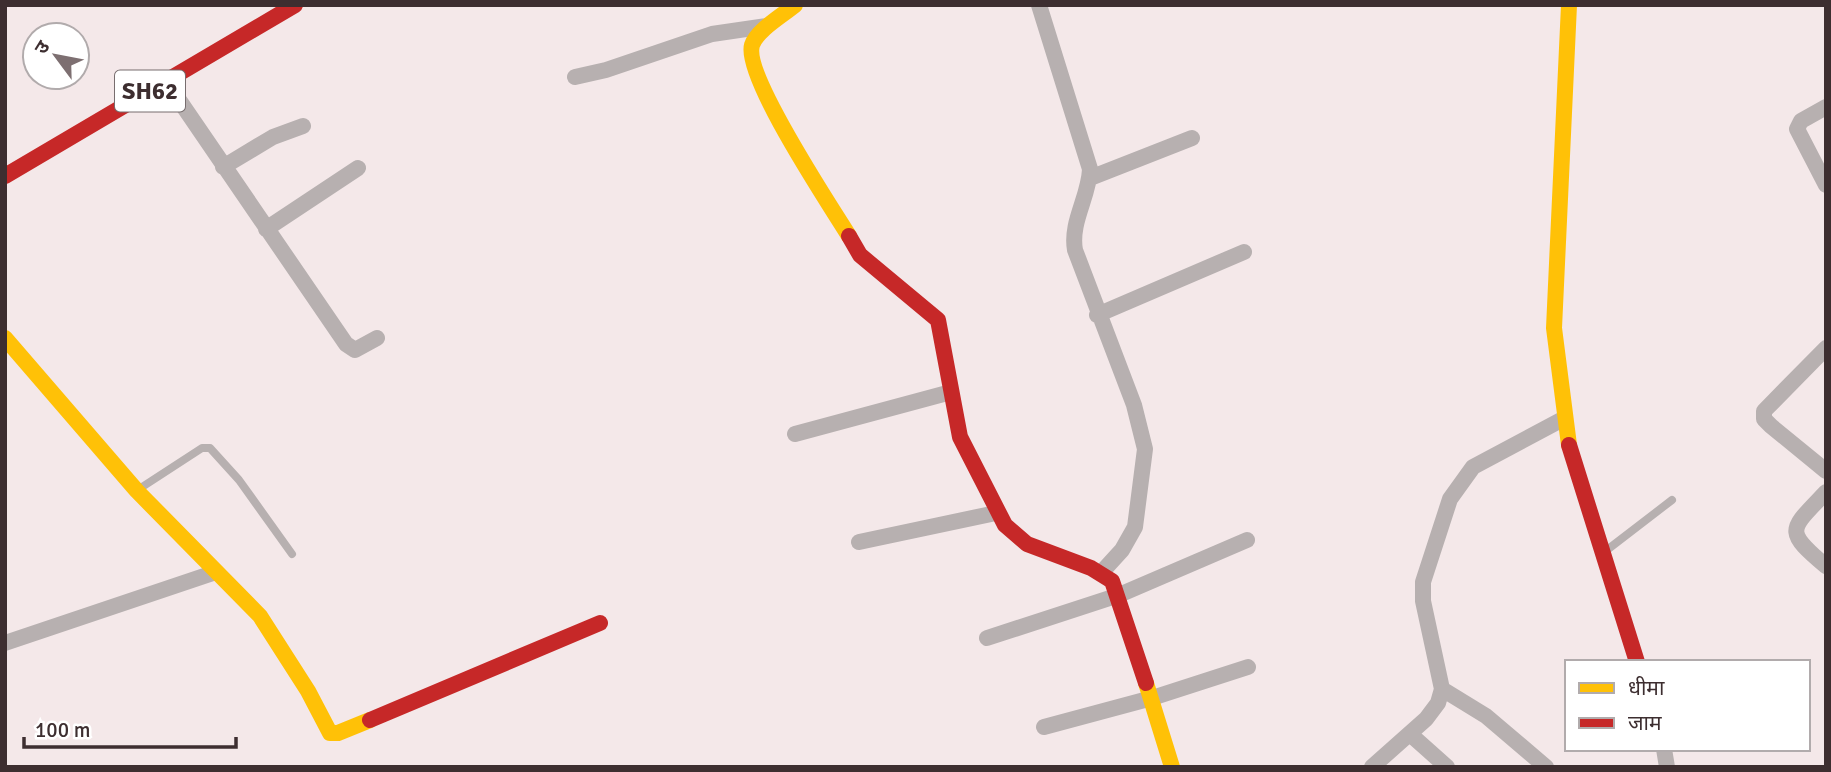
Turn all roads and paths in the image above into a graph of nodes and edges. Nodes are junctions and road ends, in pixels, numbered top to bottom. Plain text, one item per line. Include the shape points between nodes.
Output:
1 (295, 5) edge
2 (795, 5) edge
3 (1039, 5) edge
4 (1566, 10) edge
5 (767, 26) junction
6 (575, 77) dead end
7 (166, 81) junction
8 (1826, 107) edge
9 (303, 126) dead end
10 (1192, 138) dead end
11 (223, 167) junction
12 (358, 168) dead end
13 (5, 176) edge
14 (1090, 178) junction
15 (1826, 185) edge
16 (266, 229) junction
17 (1244, 252) dead end
18 (1097, 315) junction
19 (5, 338) edge
20 (377, 338) dead end
21 (1824, 352) edge
22 (951, 392) junction
23 (1563, 419) junction
24 (794, 434) dead end
25 (1826, 471) edge
26 (137, 491) junction
27 (1826, 492) edge
28 (1672, 500) dead end
29 (996, 513) junction
30 (1247, 540) dead end
31 (859, 542) dead end
32 (292, 554) dead end
33 (1601, 555) junction
34 (1826, 566) edge
35 (216, 572) junction
36 (1101, 573) junction
37 (1119, 595) junction
38 (600, 623) dead end
39 (987, 638) dead end
40 (5, 643) edge
41 (1636, 660) edge
42 (1248, 667) dead end
43 (1442, 688) junction
44 (1152, 698) junction
45 (1044, 727) dead end
46 (1410, 734) junction
47 (1172, 767) edge
48 (1373, 767) edge
49 (1447, 767) edge
50 (1546, 767) edge

1 - 7 street, SH62
2 - 5 street
3 - 14 street
4 - 23 street via 1554,315
5 - 6 street via 712,34
5 - 22 street via 751,47 754,71 860,255 938,320
7 - 11 street
7 - 13 street, SH62
8 - 15 street via 1801,121 1797,129
9 - 11 street via 273,137
10 - 14 street
11 - 16 street
12 - 16 street
14 - 18 street via 1073,237
16 - 20 street via 346,344 355,350
17 - 18 street
18 - 36 street via 1134,405 1145,449 1135,527
19 - 26 street
21 - 25 street via 1764,411 1764,419
22 - 24 street
22 - 29 street via 960,437
23 - 33 street
23 - 43 street via 1473,467 1450,499 1423,582
26 - 32 lane via 202,448 210,448
26 - 35 street
27 - 34 street via 1796,528 1798,542
28 - 33 lane
29 - 31 street
29 - 36 street via 1015,537 1027,544
30 - 37 street
33 - 41 street
35 - 38 street via 265,622 332,733
35 - 40 street
36 - 37 street
37 - 39 street
37 - 44 street
42 - 44 street
43 - 46 street via 1438,704
43 - 50 street via 1486,716
44 - 45 street
44 - 47 street
46 - 48 street
46 - 49 street

